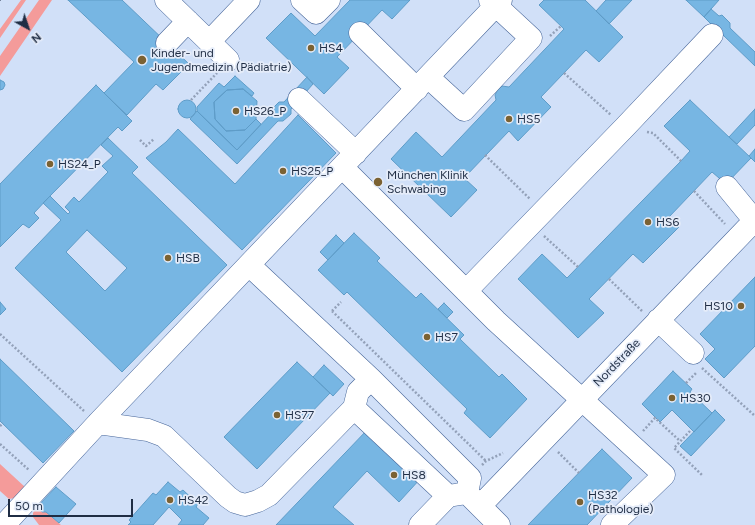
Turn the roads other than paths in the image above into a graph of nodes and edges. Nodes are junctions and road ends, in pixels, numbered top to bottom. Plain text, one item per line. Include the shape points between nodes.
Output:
1 (166, 0) edge
2 (249, 0) edge
3 (302, 0) edge
4 (329, 0) edge
5 (496, 2) edge
6 (188, 21) junction
7 (360, 33) dead end
8 (712, 34) dead end
9 (210, 42) junction
10 (167, 43) dead end
11 (228, 60) road end
12 (422, 83) junction
13 (300, 99) dead end
14 (349, 160) junction
15 (727, 187) dead end
16 (755, 220) edge
17 (249, 265) junction
18 (466, 291) junction
19 (652, 317) junction
20 (693, 353) dead end
21 (371, 379) junction
22 (582, 400) junction
23 (354, 408) junction
24 (98, 423) junction
25 (465, 498) junction
26 (4, 525) edge
27 (420, 525) edge
28 (499, 525) edge
29 (612, 525) edge

1 - 6 street
2 - 9 street
3 - 4 street via 316,13
5 - 12 street
5 - 12 street via 531,38 464,110
6 - 9 street
6 - 10 street
7 - 12 street
8 - 18 street
9 - 11 street
12 - 14 street
13 - 14 street
14 - 17 street
14 - 18 street
15 - 16 street
16 - 19 street, Nordstraße
17 - 21 street
17 - 24 street
18 - 22 street
19 - 20 street
19 - 22 street, Nordstraße
21 - 23 street via 358,392
21 - 25 street via 470,478
22 - 25 street, Nordstraße via 544,439
22 - 29 street via 664,475
23 - 24 street via 269,495 245,505 228,497 164,436 148,430
23 - 25 street
24 - 26 street
25 - 27 street, Nordstraße
25 - 28 street

